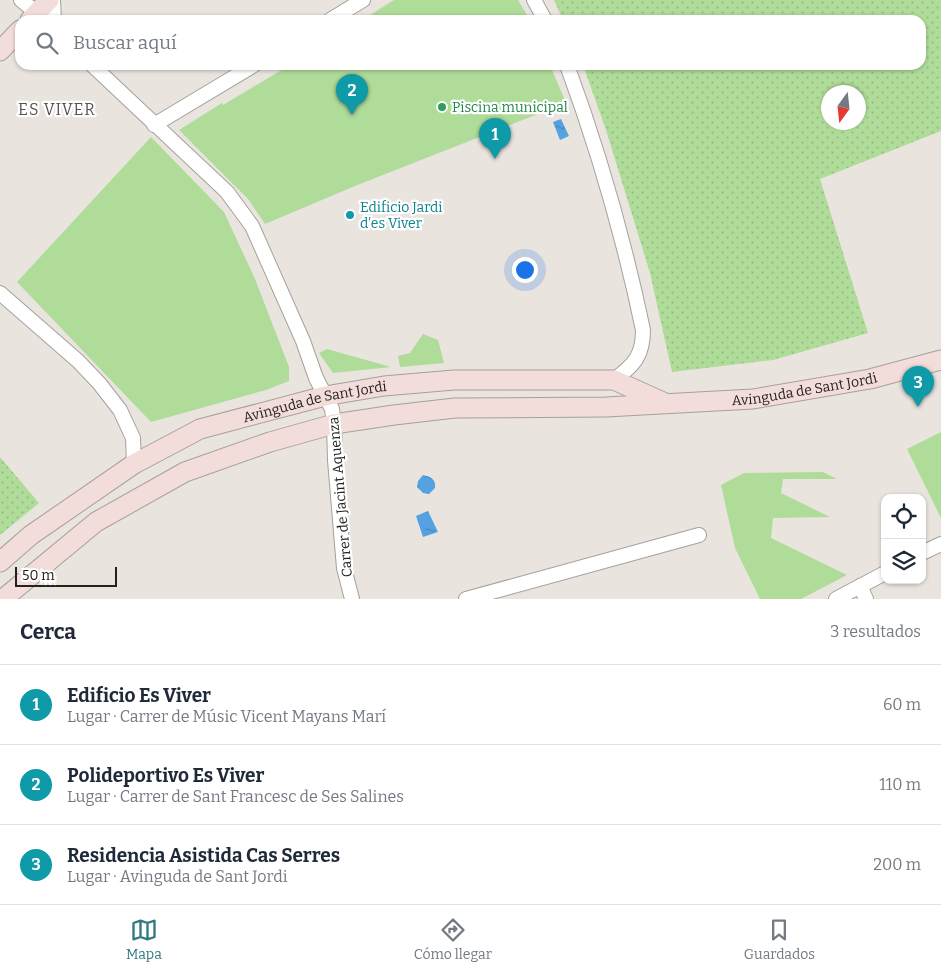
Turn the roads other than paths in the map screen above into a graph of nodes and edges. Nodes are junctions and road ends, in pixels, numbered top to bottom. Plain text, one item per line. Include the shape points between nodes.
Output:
1 (21, 0) edge
2 (363, 0) edge
3 (534, 0) edge
4 (44, 11) edge
5 (338, 15) edge
6 (542, 15) edge
7 (15, 35) edge
8 (0, 51) edge
9 (97, 70) edge
10 (246, 70) edge
11 (569, 70) edge
12 (154, 125) junction
13 (0, 293) edge
14 (941, 360) edge
15 (614, 380) junction
16 (325, 396) junction
17 (667, 404) junction
18 (334, 424) junction
19 (134, 464) junction
20 (699, 535) dead end
21 (941, 544) edge
22 (926, 552) edge
23 (0, 562) edge
24 (881, 577) edge
25 (863, 593) edge
26 (3, 599) edge
27 (352, 599) edge
28 (466, 599) edge
29 (836, 599) edge

1 - 4 street
2 - 5 street
3 - 6 street
7 - 8 street
9 - 12 street, Carrer de Jacint Aquenza
10 - 12 street
11 - 15 street via 604,174 643,330 643,345 637,359
12 - 16 street, Carrer de Jacint Aquenza via 227,192 252,226
13 - 19 street via 99,383 120,410 133,438
14 - 17 street, Avinguda de Sant Jordi via 870,379 753,399
15 - 16 street, Avinguda de Sant Jordi via 454,380 384,386
15 - 17 street, Avinguda de Sant Jordi
16 - 18 street, Carrer de Jacint Aquenza via 332,409
16 - 19 street, Avinguda de Sant Jordi via 200,429
17 - 18 street, Avinguda de Sant Jordi via 455,408
18 - 26 street, Avinguda de Sant Jordi via 185,472 96,522
18 - 27 street, Carrer de Jacint Aquenza via 344,568
19 - 23 street, Avinguda de Sant Jordi via 30,535
20 - 28 street
21 - 22 street
24 - 25 street
25 - 29 street

